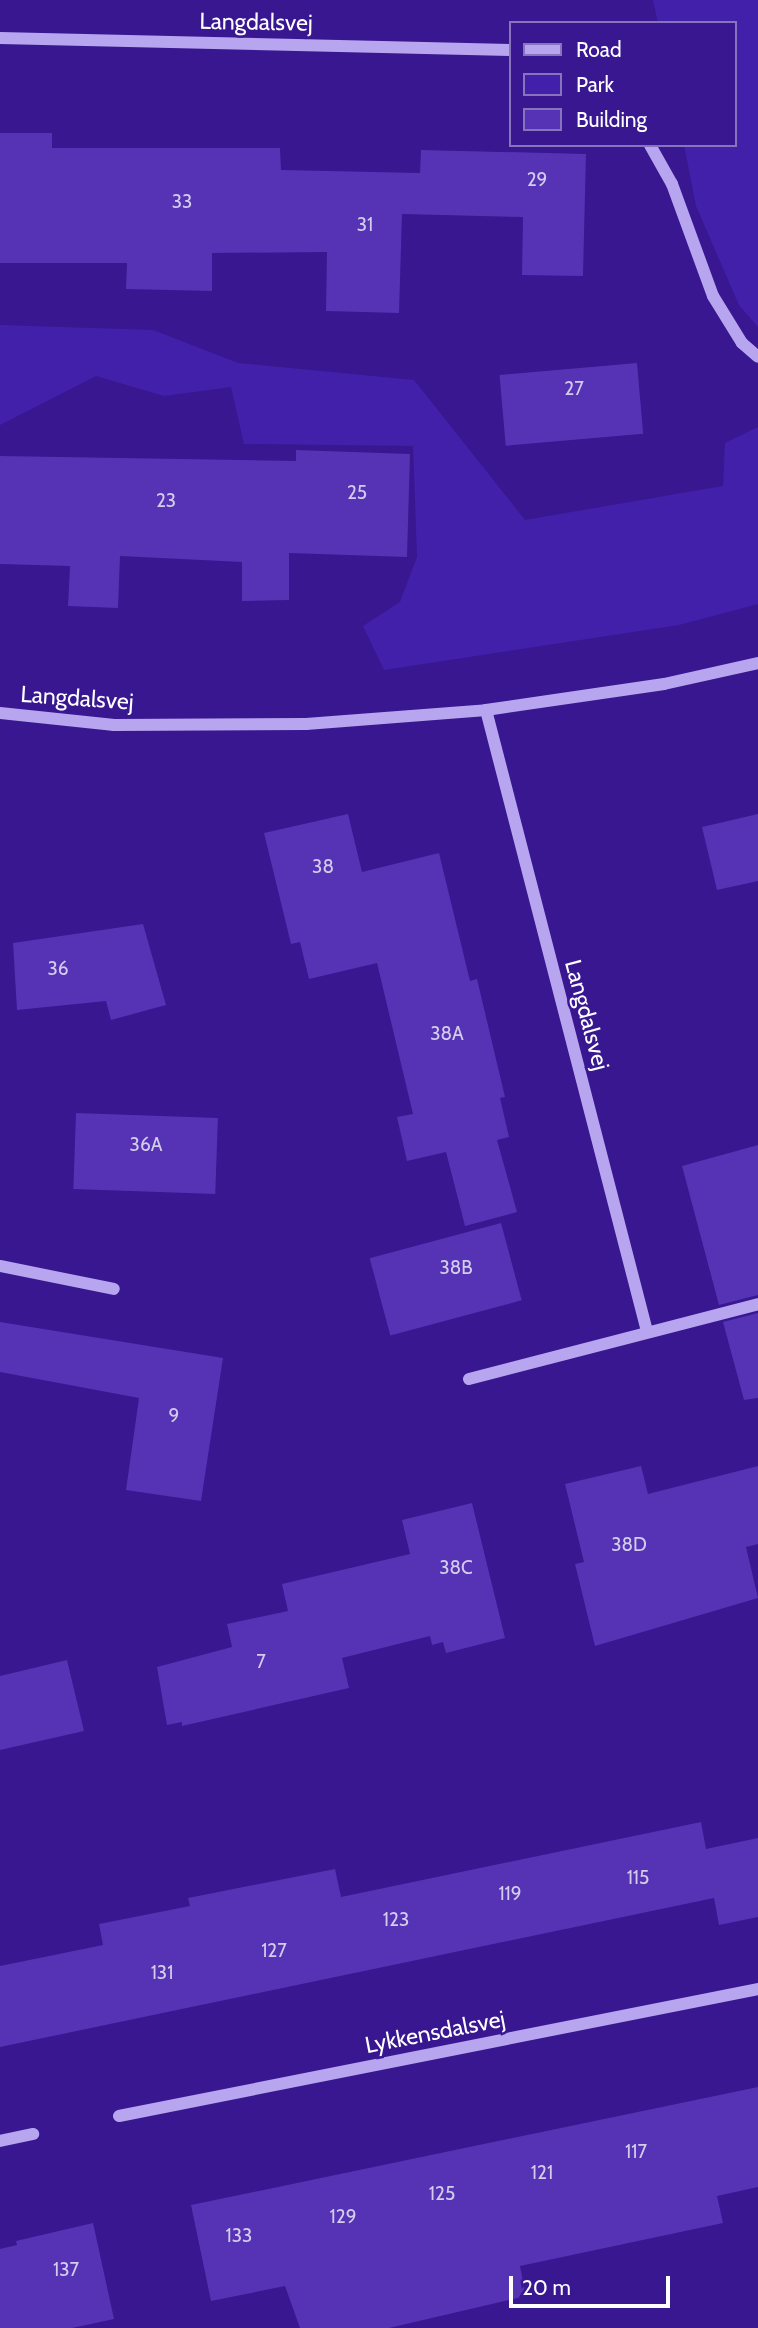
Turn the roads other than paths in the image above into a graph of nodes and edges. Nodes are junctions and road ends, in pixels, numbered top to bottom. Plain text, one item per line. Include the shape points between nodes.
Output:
1 (0, 38) edge
2 (510, 50) edge
3 (651, 147) edge
4 (758, 358) edge
5 (758, 663) edge
6 (486, 710) junction
7 (0, 713) edge
8 (0, 1266) edge
9 (114, 1289) dead end
10 (758, 1304) edge
11 (647, 1331) junction
12 (469, 1380) dead end
13 (758, 1989) edge
14 (119, 2116) dead end
15 (33, 2134) dead end
16 (0, 2141) edge

1 - 2 street, Langdalsvej
3 - 4 street via 672,184 713,296 742,343
5 - 6 street, Langdalsvej via 664,684
6 - 7 street, Langdalsvej via 306,724 114,725
6 - 11 street, Langdalsvej
8 - 9 street
10 - 11 street
11 - 12 street
13 - 14 street, Lykkensdalsvej
15 - 16 street

